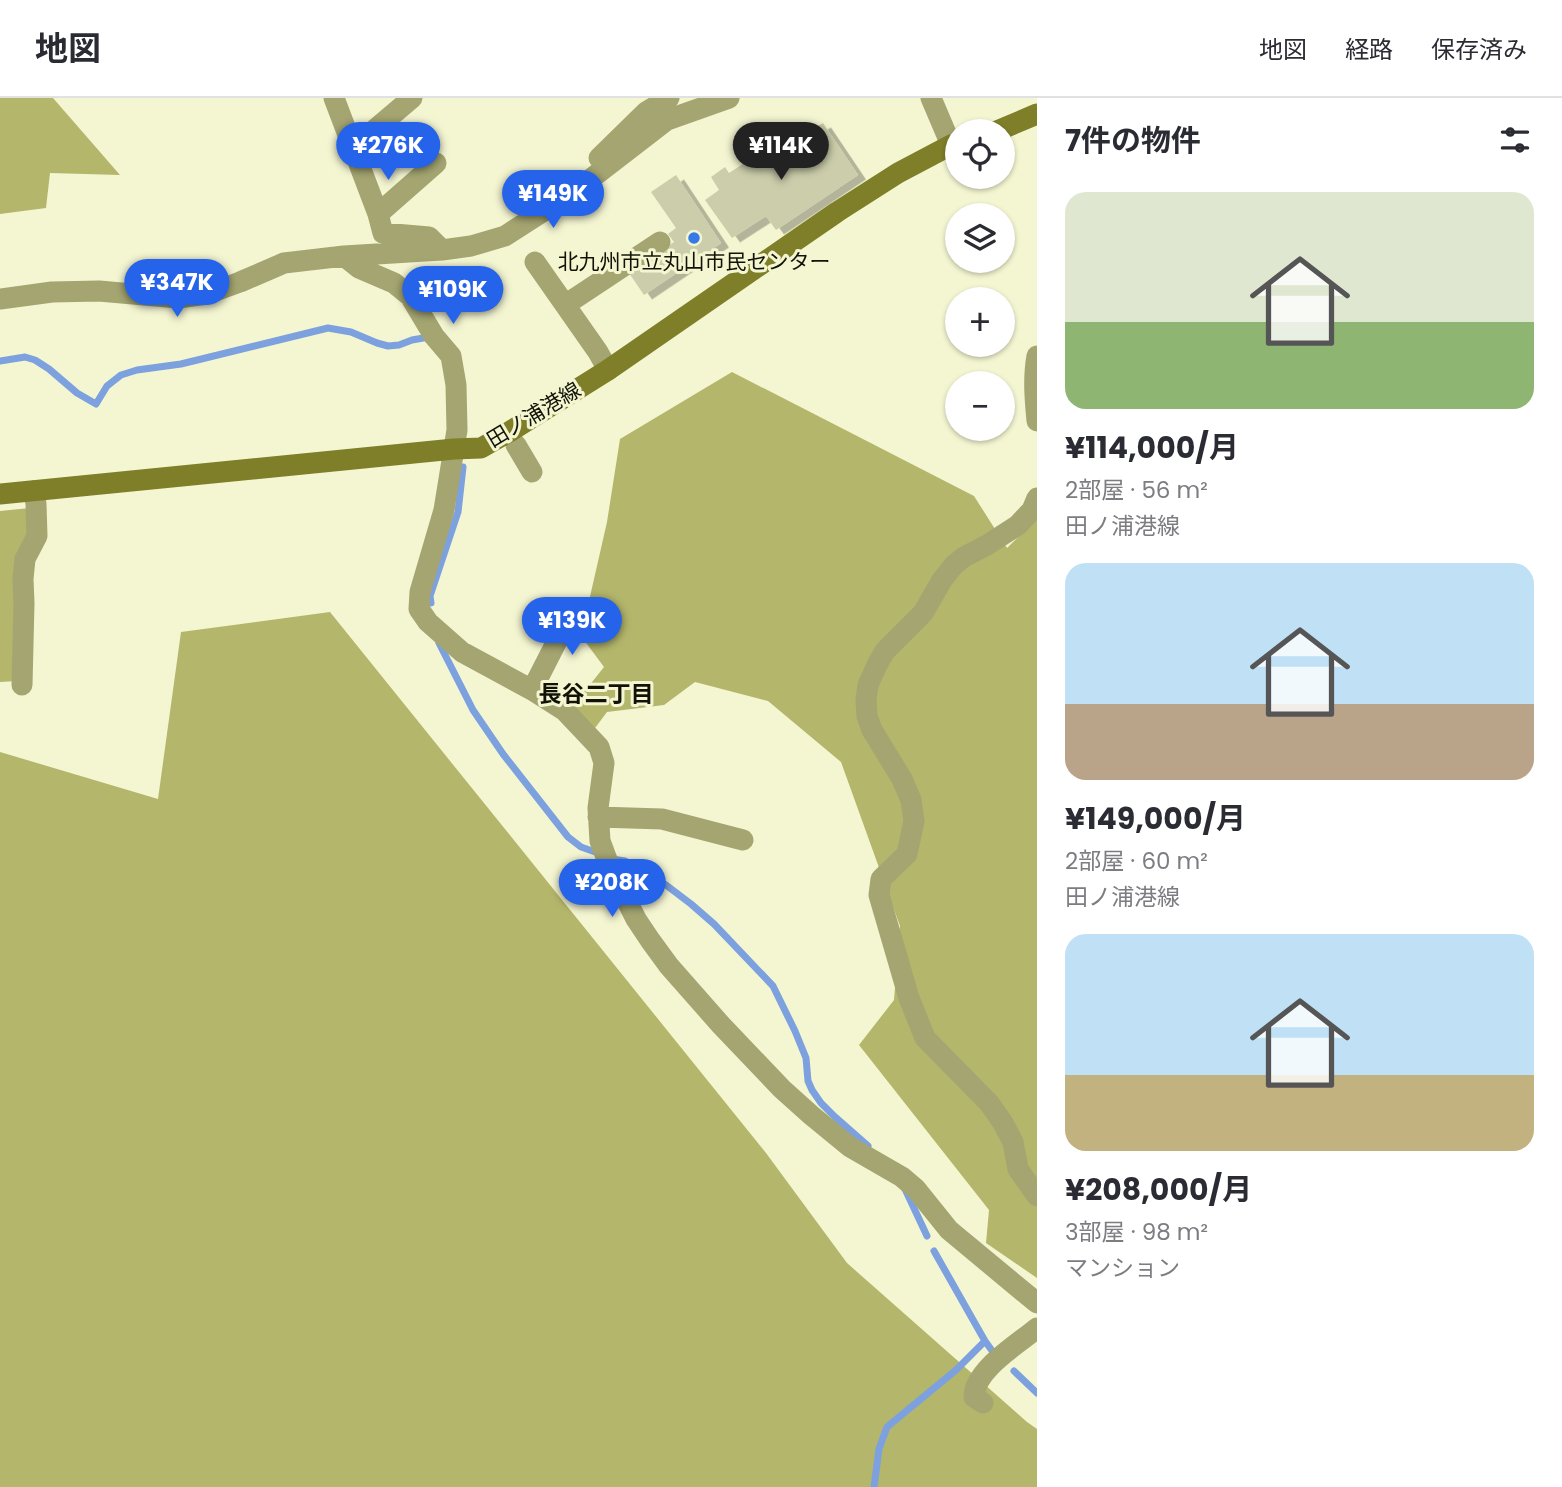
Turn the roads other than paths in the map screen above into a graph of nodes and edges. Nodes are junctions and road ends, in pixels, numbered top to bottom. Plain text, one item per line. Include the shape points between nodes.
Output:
1 (334, 98) edge
2 (412, 98) edge
3 (669, 98) edge
4 (729, 98) edge
5 (931, 98) edge
6 (1037, 114) edge
7 (1015, 123) edge
8 (945, 127) edge
9 (353, 148) junction
10 (945, 150) edge
11 (436, 163) dead end
12 (575, 191) junction
13 (378, 214) junction
14 (660, 242) dead end
15 (442, 250) junction
16 (344, 256) junction
17 (535, 262) dead end
18 (0, 299) edge
19 (565, 305) junction
20 (1037, 356) edge
21 (608, 370) junction
22 (1037, 421) edge
23 (516, 445) dead end
24 (454, 449) junction
25 (532, 472) dead end
26 (34, 491) junction
27 (0, 494) edge
28 (1037, 498) edge
29 (565, 608) dead end
30 (22, 685) dead end
31 (532, 690) junction
32 (598, 817) junction
33 (743, 840) dead end
34 (1037, 1196) edge
35 (1037, 1303) edge
36 (1037, 1328) edge
37 (983, 1403) dead end

1 - 9 street
2 - 9 street
3 - 12 street via 646,112 572,183
4 - 12 street via 667,120
5 - 8 street
6 - 7 main road
9 - 13 street
10 - 21 main road, 田ノ浦港線 via 837,212
11 - 13 street
12 - 15 street via 505,236
13 - 15 street via 383,233 429,237
14 - 19 street
15 - 16 street
16 - 18 street via 284,263 207,294 178,299 87,291
16 - 24 street via 410,296 451,356 456,385
17 - 19 street
19 - 21 street
20 - 22 street
21 - 24 main road, 田ノ浦港線 via 481,448
23 - 25 street
24 - 26 main road, 田ノ浦港線
24 - 31 street via 419,609 462,652
26 - 27 main road, 田ノ浦港線
26 - 30 street via 37,536 25,559
28 - 34 street via 1018,525 954,565 923,613 885,651 868,685 866,700 870,723 911,800 914,821 907,854 881,878 879,895 909,999 925,1038 1003,1123 1013,1142 1018,1169
29 - 31 street via 560,635
31 - 32 street via 565,710 599,747 604,763
32 - 33 street via 662,819
32 - 35 street via 604,853 636,919 669,966 721,1025 811,1115 850,1147 902,1177 949,1230
36 - 37 street via 992,1363 974,1388 974,1396

